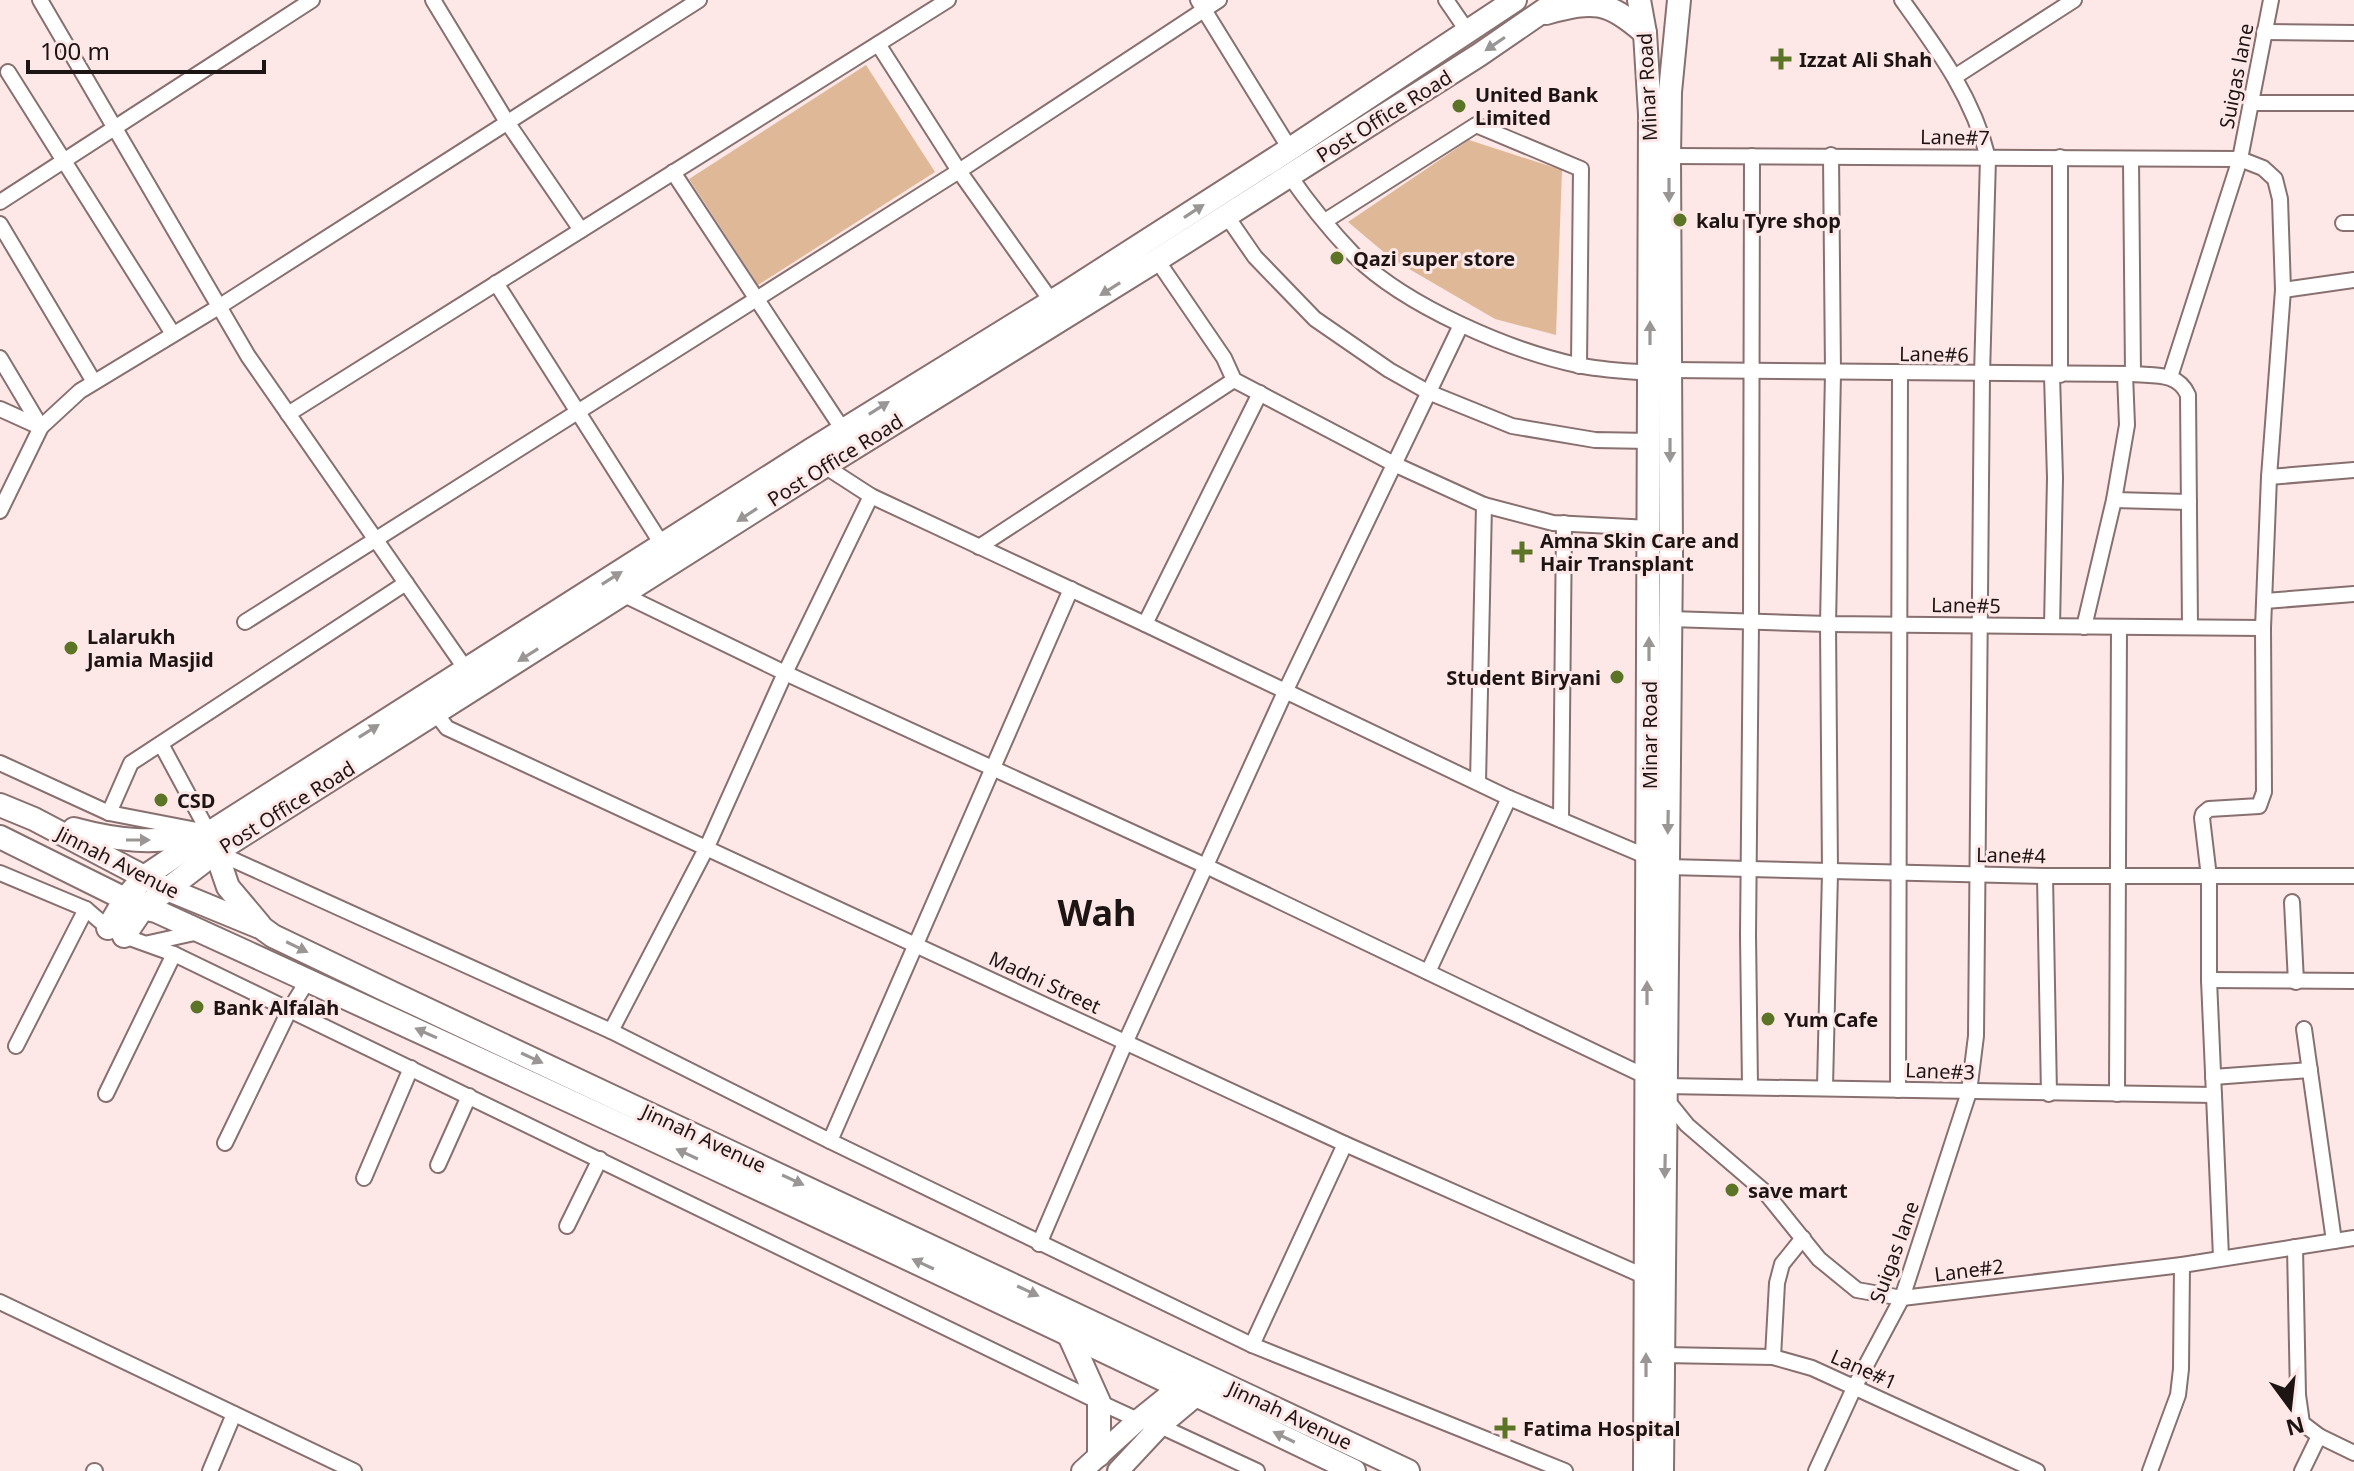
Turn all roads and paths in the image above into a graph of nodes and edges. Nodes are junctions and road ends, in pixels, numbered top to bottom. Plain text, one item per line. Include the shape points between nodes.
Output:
1 (40, 0) edge
2 (312, 0) edge
3 (433, 0) edge
4 (699, 0) edge
5 (948, 0) edge
6 (1219, 0) edge
7 (1446, 0) edge
8 (1515, 0) edge
9 (1559, 0) edge
10 (1639, 0) edge
11 (1679, 0) edge
12 (1902, 0) edge
13 (2074, 0) edge
14 (2271, 0) edge
15 (1201, 5) edge
16 (1535, 17) junction
17 (1468, 32) junction
18 (2264, 32) junction
19 (1645, 33) junction
20 (2354, 33) edge
21 (878, 44) junction
22 (8, 72) dead end
23 (1956, 76) junction
24 (1660, 92) junction
25 (2252, 103) junction
26 (2354, 103) edge
27 (507, 122) junction
28 (115, 129) junction
29 (1290, 149) junction
30 (1831, 155) junction
31 (1669, 156) junction
32 (1752, 156) junction
33 (2060, 157) junction
34 (1988, 158) junction
35 (2240, 159) junction
36 (2131, 160) junction
37 (64, 162) junction
38 (959, 171) junction
39 (673, 172) junction
40 (1289, 175) junction
41 (0, 202) edge
42 (1226, 215) junction
43 (1325, 221) junction
44 (0, 224) edge
45 (581, 230) junction
46 (1157, 260) junction
47 (2354, 280) edge
48 (496, 283) junction
49 (2283, 290) junction
50 (758, 299) junction
51 (1066, 301) junction
52 (217, 308) junction
53 (1461, 325) junction
54 (173, 334) junction
55 (0, 358) edge
56 (1579, 366) junction
57 (1660, 372) junction
58 (1752, 372) junction
59 (1833, 373) junction
60 (1900, 374) junction
61 (2129, 374) junction
62 (1982, 375) junction
63 (2056, 375) junction
64 (2170, 377) junction
65 (1234, 380) junction
66 (94, 382) junction
67 (1428, 392) junction
68 (1260, 393) junction
69 (0, 409) edge
70 (578, 412) junction
71 (288, 414) junction
72 (41, 427) junction
73 (843, 430) junction
74 (1650, 441) junction
75 (817, 458) junction
76 (1396, 465) junction
77 (2354, 470) edge
78 (2269, 477) junction
79 (871, 496) junction
80 (2114, 500) junction
81 (2189, 502) junction
82 (1484, 505) junction
83 (0, 511) edge
84 (1564, 523) junction
85 (1650, 528) junction
86 (376, 540) junction
87 (663, 546) junction
88 (979, 547) junction
89 (1660, 556) junction
90 (406, 583) junction
91 (1071, 589) junction
92 (2354, 594) edge
93 (624, 595) junction
94 (2265, 601) junction
95 (1670, 619) junction
96 (1751, 621) junction
97 (245, 622) dead end
98 (1145, 624) junction
99 (1828, 624) junction
100 (1901, 625) junction
101 (1981, 626) junction
102 (2052, 626) junction
103 (2084, 627) junction
104 (2119, 627) junction
105 (2190, 627) junction
106 (2263, 628) junction
107 (465, 668) junction
108 (785, 673) junction
109 (1285, 692) junction
110 (429, 705) junction
111 (161, 744) junction
112 (0, 763) edge
113 (992, 766) junction
114 (1478, 782) junction
115 (1509, 798) junction
116 (0, 805) edge
117 (109, 813) junction
118 (34, 819) junction
119 (1561, 820) junction
120 (0, 837) edge
121 (212, 842) junction
122 (707, 847) junction
123 (1658, 862) junction
124 (1206, 866) junction
125 (1748, 869) junction
126 (72, 872) junction
127 (1830, 872) junction
128 (0, 873) edge
129 (1900, 873) junction
130 (1977, 874) junction
131 (2045, 876) junction
132 (2117, 876) junction
133 (2354, 876) edge
134 (144, 877) junction
135 (2209, 877) junction
136 (167, 889) junction
137 (59, 900) junction
138 (2292, 902) dead end
139 (134, 903) junction
140 (86, 909) junction
141 (262, 928) junction
142 (116, 932) junction
143 (200, 932) junction
144 (149, 943) junction
145 (915, 945) junction
146 (174, 954) junction
147 (1428, 972) junction
148 (308, 980) junction
149 (2209, 980) junction
150 (2354, 981) edge
151 (2296, 982) junction
152 (290, 1009) junction
153 (2304, 1029) dead end
154 (611, 1031) junction
155 (1126, 1041) junction
156 (16, 1046) dead end
157 (411, 1068) junction
158 (2310, 1070) junction
159 (2213, 1077) junction
160 (1750, 1086) junction
161 (1659, 1087) junction
162 (1825, 1087) junction
163 (1898, 1090) junction
164 (1969, 1092) junction
165 (106, 1094) dead end
166 (2049, 1094) junction
167 (2117, 1094) junction
168 (2214, 1095) junction
169 (469, 1096) junction
170 (830, 1141) junction
171 (225, 1143) dead end
172 (1345, 1144) junction
173 (600, 1159) junction
174 (438, 1165) dead end
175 (364, 1178) dead end
176 (567, 1226) dead end
177 (1803, 1238) junction
178 (2354, 1238) edge
179 (2334, 1241) junction
180 (1039, 1244) junction
181 (2295, 1247) junction
182 (2221, 1257) junction
183 (2182, 1265) junction
184 (1646, 1277) junction
185 (1902, 1298) junction
186 (0, 1302) edge
187 (1068, 1333) junction
188 (1252, 1345) junction
189 (1663, 1355) junction
190 (1773, 1357) junction
191 (1194, 1382) junction
192 (1855, 1386) junction
193 (1099, 1402) junction
194 (234, 1414) junction
195 (1138, 1420) junction
196 (1160, 1426) junction
197 (2319, 1436) junction
198 (2354, 1453) edge
199 (1099, 1455) junction
200 (210, 1471) edge
201 (354, 1471) edge
202 (1082, 1471) edge
203 (1118, 1471) edge
204 (1257, 1471) edge
205 (1354, 1471) edge
206 (1408, 1471) edge
207 (1565, 1471) edge
208 (1645, 1471) edge
209 (1662, 1471) edge
210 (1816, 1471) edge
211 (2037, 1471) edge
212 (2150, 1471) edge
213 (2302, 1471) edge

1 - 28 street
2 - 28 street
3 - 27 street
4 - 27 street
5 - 21 street
6 - 15 street
7 - 17 street
8 - 17 main road, Post Office Road
9 - 16 main road, Post Office Road
10 - 19 main road, Minar Road
11 - 24 main road, Minar Road
12 - 23 street, Suigas lane
13 - 23 street
14 - 18 street, Suigas lane
15 - 29 street
15 - 38 street
16 - 19 main road via 1583,2 1602,3
16 -> 40 main road, Post Office Road
17 - 29 main road, Post Office Road
18 - 20 street
18 - 25 street, Suigas lane
19 - 24 main road, Minar Road
21 - 38 street
21 - 39 street
22 - 37 street
23 - 34 street, Suigas lane via 1980,126
24 - 31 main road, Minar Road
57 -> 24 main road, Minar Road
25 - 26 street
25 - 35 street, Suigas lane
27 - 45 street
27 - 52 street
28 - 37 street
28 - 52 street
51 -> 29 main road, Post Office Road
30 - 32 street, Lane#7
30 - 34 street, Lane#7
30 - 59 street
31 - 32 street, Lane#7
31 -> 57 main road, Minar Road
32 - 58 street
33 - 34 street, Lane#7
33 - 36 street, Lane#7
33 - 63 street
34 - 62 street, Suigas lane
35 - 36 street, Lane#7
35 - 49 street via 2275,179
35 - 64 street, Suigas lane
36 - 61 street
37 - 41 street
37 - 54 street
38 - 50 street
38 - 51 street
39 - 45 street
39 - 50 street
40 - 42 main road, Post Office Road
40 - 43 street, Lane#6
42 - 46 main road, Post Office Road
42 - 67 street via 1255,257 1315,319
43 - 53 street, Lane#6 via 1357,257 1404,293
43 - 56 street via 1476,125 1581,169
44 - 66 street
45 - 48 street
46 -> 51 main road, Post Office Road
46 - 65 street
47 - 49 street
48 - 70 street
48 - 71 street
49 - 78 street
50 - 70 street
50 - 73 street
73 -> 51 main road, Post Office Road
51 - 75 main road, Post Office Road
52 - 54 street
52 - 71 street
53 - 56 street, Lane#6
53 - 67 street
54 - 66 street
55 - 72 street
56 - 57 street, Lane#6
57 - 58 street, Lane#6
57 - 74 main road, Minar Road
57 -> 89 main road, Minar Road
58 - 59 street, Lane#6
58 - 96 street
59 - 60 street, Lane#6
59 - 99 street
60 - 62 street, Lane#6
60 - 100 street
61 - 63 street, Lane#6
61 - 64 street, Lane#6
61 - 80 street via 2127,425
62 - 63 street, Lane#6
62 - 101 street, Suigas lane
63 - 102 street
64 - 81 street via 2183,384 2188,395
65 - 68 street
65 - 88 street
66 - 72 street
67 - 74 street via 1512,426 1595,440
67 - 76 street
68 - 76 street
68 - 98 street
69 - 72 street
70 - 86 street
70 - 87 street
71 - 86 street
72 - 83 street
73 - 75 main road, Post Office Road
74 - 85 main road, Minar Road
75 - 79 street
75 - 87 main road, Post Office Road
75 -> 93 main road, Post Office Road
76 - 82 street
76 - 109 street
77 - 78 street
78 - 94 street
79 - 88 street
79 - 108 street
80 - 81 street
80 - 103 street
81 - 105 street
82 - 84 street
82 - 114 street
84 - 85 street
84 - 119 street
85 - 89 main road, Minar Road
86 - 90 street
86 - 97 street
107 -> 87 main road, Post Office Road
88 - 91 street
89 - 95 main road, Minar Road
123 -> 89 main road, Minar Road
90 - 107 street
90 - 111 street
91 - 98 street
91 - 113 street
92 - 94 street
93 - 108 street
93 -> 110 main road, Post Office Road
94 - 106 street
95 - 96 street, Lane#5
95 -> 123 main road, Minar Road
96 - 99 street, Lane#5
96 - 125 street
98 - 109 street
99 - 100 street, Lane#5
99 - 127 street
100 - 101 street, Lane#5
100 - 129 street
101 - 102 street, Lane#5
101 - 130 street, Suigas lane
102 - 103 street, Lane#5
103 - 104 street, Lane#5
104 - 105 street, Lane#5
104 - 132 street
105 - 106 street, Lane#5
106 - 135 street via 2262,803 2203,814
107 - 110 main road, Post Office Road
108 - 113 street
108 - 122 street
109 - 114 street
109 - 124 street
110 - 121 main road, Post Office Road
110 - 122 street, Madni Street via 447,728
111 - 117 street via 131,763
111 - 121 street
112 - 117 street
113 - 124 street
113 - 145 street
114 - 115 street
115 - 119 street
115 - 147 street
116 - 118 main road, Jinnah Avenue
117 - 121 street
118 -> 121 main road via 115,840
118 - 134 main road, Jinnah Avenue
119 - 123 street
120 - 126 main road, Jinnah Avenue
121 - 134 main road, Post Office Road
121 - 136 main road, Post Office Road
121 - 141 main road via 228,887
121 - 154 street
122 - 145 street, Madni Street
122 - 154 street
123 - 125 street, Lane#4
123 - 161 main road, Minar Road
124 - 147 street
124 - 155 street
125 - 127 street, Lane#4
125 - 160 street
126 - 137 street
126 - 139 main road, Jinnah Avenue
127 - 129 street, Lane#4
127 - 162 street
128 - 137 street
129 - 130 street, Lane#4
129 - 163 street
130 - 131 street, Lane#4
130 - 164 street, Suigas lane via 1976,1036
131 - 132 street, Lane#4
131 - 166 street
132 - 135 street, Lane#4
132 - 167 street
133 - 135 street, Lane#4
134 - 136 main road, Jinnah Avenue
134 - 139 main road, Post Office Road
135 - 149 street
136 - 139 main road, Post Office Road
136 - 141 main road, Jinnah Avenue
137 - 140 street
138 - 151 street
139 - 142 main road, Post Office Road
139 - 143 main road, Jinnah Avenue
140 - 142 street
140 - 156 street
141 -> 191 main road, Jinnah Avenue
142 - 144 street
143 - 144 street
143 - 148 main road, Jinnah Avenue
144 - 146 street
145 - 155 street, Madni Street
145 - 170 street
146 - 152 street
146 - 165 street
147 - 161 street
148 - 152 street
187 -> 148 main road, Jinnah Avenue
149 - 151 street
149 - 159 street
150 - 151 street
152 - 157 street
152 - 171 street
153 - 158 street
154 - 170 street
155 - 172 street, Madni Street
155 - 180 street
157 - 169 street
157 - 175 street
158 - 159 street
158 - 179 street
159 - 168 street
160 - 161 street, Lane#3
160 - 162 street, Lane#3
161 - 177 street, Lane#2 via 1687,1125 1765,1192
161 - 184 main road, Minar Road
161 -> 189 main road, Minar Road
162 - 163 street, Lane#3
163 - 164 street, Lane#3
164 - 166 street, Lane#3
164 - 185 street, Suigas lane
166 - 167 street, Lane#3
167 - 168 street, Lane#3
168 - 182 street
169 - 173 street
169 - 174 street
170 - 180 street
172 - 184 street, Madni Street
172 - 188 street
173 - 176 street
173 - 193 street
177 - 185 street, Lane#2 via 1819,1259 1857,1290
177 - 190 street via 1782,1264 1777,1283
178 - 179 street, Lane#2
179 - 181 street, Lane#2
180 - 188 street
181 - 182 street, Lane#2
181 - 197 street via 2298,1395 2302,1423
182 - 183 street, Lane#2
183 - 185 street, Lane#2
183 - 212 street via 2178,1395
208 -> 184 main road, Minar Road
185 - 192 street, Suigas lane
186 - 194 street
187 - 191 main road, Jinnah Avenue
187 - 193 main road
188 - 207 street
189 - 190 street, Lane#1
189 - 209 main road, Minar Road
190 - 192 street, Lane#1
191 - 195 main road
191 - 196 main road
205 -> 191 main road, Jinnah Avenue
191 - 206 main road, Jinnah Avenue
192 - 210 street, Suigas lane
192 - 211 street, Lane#1
193 - 195 street
193 - 199 main road
194 - 200 street
194 - 201 street
195 - 196 street
195 - 199 main road
196 - 203 main road
196 - 204 street
197 - 198 street
197 - 213 street
199 - 202 main road

